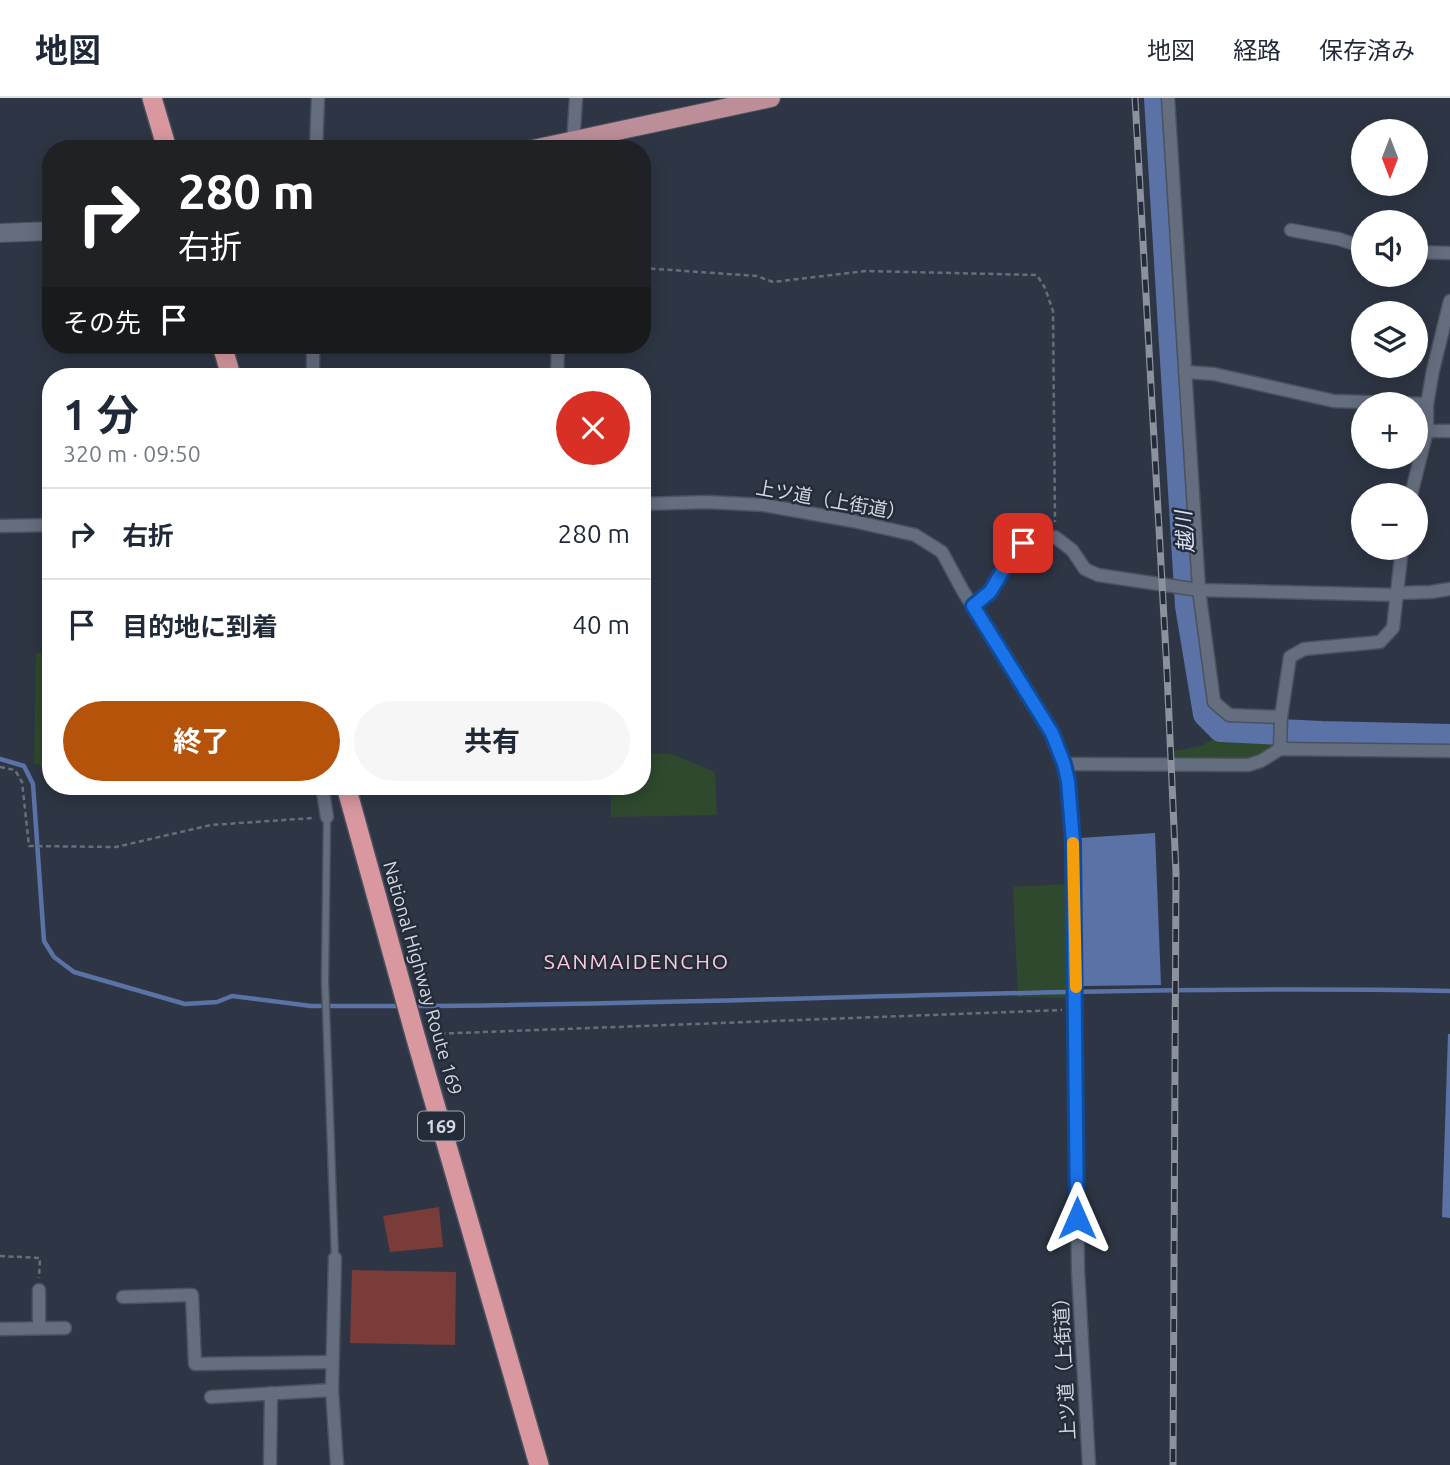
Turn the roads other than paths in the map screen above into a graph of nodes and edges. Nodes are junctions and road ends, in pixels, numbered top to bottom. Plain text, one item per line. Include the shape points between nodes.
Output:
1 (152, 98) edge
2 (318, 98) edge
3 (576, 98) edge
4 (771, 98) edge
5 (1168, 98) edge
6 (164, 140) edge
7 (316, 140) edge
8 (573, 140) edge
9 (590, 140) edge
10 (1291, 230) dead end
11 (42, 231) edge
12 (0, 233) edge
13 (1351, 243) edge
14 (1428, 252) edge
15 (1450, 253) edge
16 (1450, 301) edge
17 (1185, 372) junction
18 (1428, 398) edge
19 (1351, 402) edge
20 (1428, 431) edge
21 (1450, 431) edge
22 (651, 504) edge
23 (42, 525) edge
24 (0, 526) edge
25 (1401, 560) edge
26 (1450, 589) edge
27 (1199, 590) junction
28 (1397, 594) junction
29 (973, 606) junction
30 (1281, 717) junction
31 (1280, 749) junction
32 (1450, 751) edge
33 (1064, 764) junction
34 (323, 795) edge
35 (348, 795) edge
36 (327, 817) joint
37 (334, 1258) joint
38 (39, 1290) road end
39 (123, 1297) dead end
40 (39, 1328) junction
41 (65, 1328) dead end
42 (0, 1329) edge
43 (332, 1362) junction
44 (332, 1390) junction
45 (271, 1393) junction
46 (211, 1397) dead end
47 (270, 1465) edge
48 (337, 1465) edge
49 (539, 1465) edge
50 (1089, 1465) edge

1 - 6 highway
2 - 7 street
3 - 8 street
4 - 9 main road
5 - 17 street
10 - 13 street
11 - 12 main road
14 - 15 street
16 - 18 street
17 - 19 street
17 - 27 street
20 - 21 street
22 - 29 street, 上ツ道（上街道） via 764,505 915,536 942,552
23 - 24 street
25 - 28 street
26 - 28 street
27 - 28 street
27 - 29 street via 1098,575 1085,569 1072,550 1055,537 1037,538 1014,552 990,592
27 - 30 street via 1214,702 1229,715
28 - 30 street via 1393,628 1380,642 1304,649 1290,657
29 - 33 street, 上ツ道（上街道） via 1052,733
30 - 31 street
31 - 32 street
31 - 33 street via 1248,765
33 - 50 street, 上ツ道（上街道） via 1073,842 1078,1270
34 - 36 street
35 - 49 highway, National Highway Route 169 / 169
36 - 37 lane via 325,981
37 - 43 street
38 - 40 street
39 - 43 street via 192,1295 195,1363
40 - 41 street
40 - 42 street
43 - 44 street
44 - 45 street
44 - 48 street
45 - 46 street
45 - 47 street

